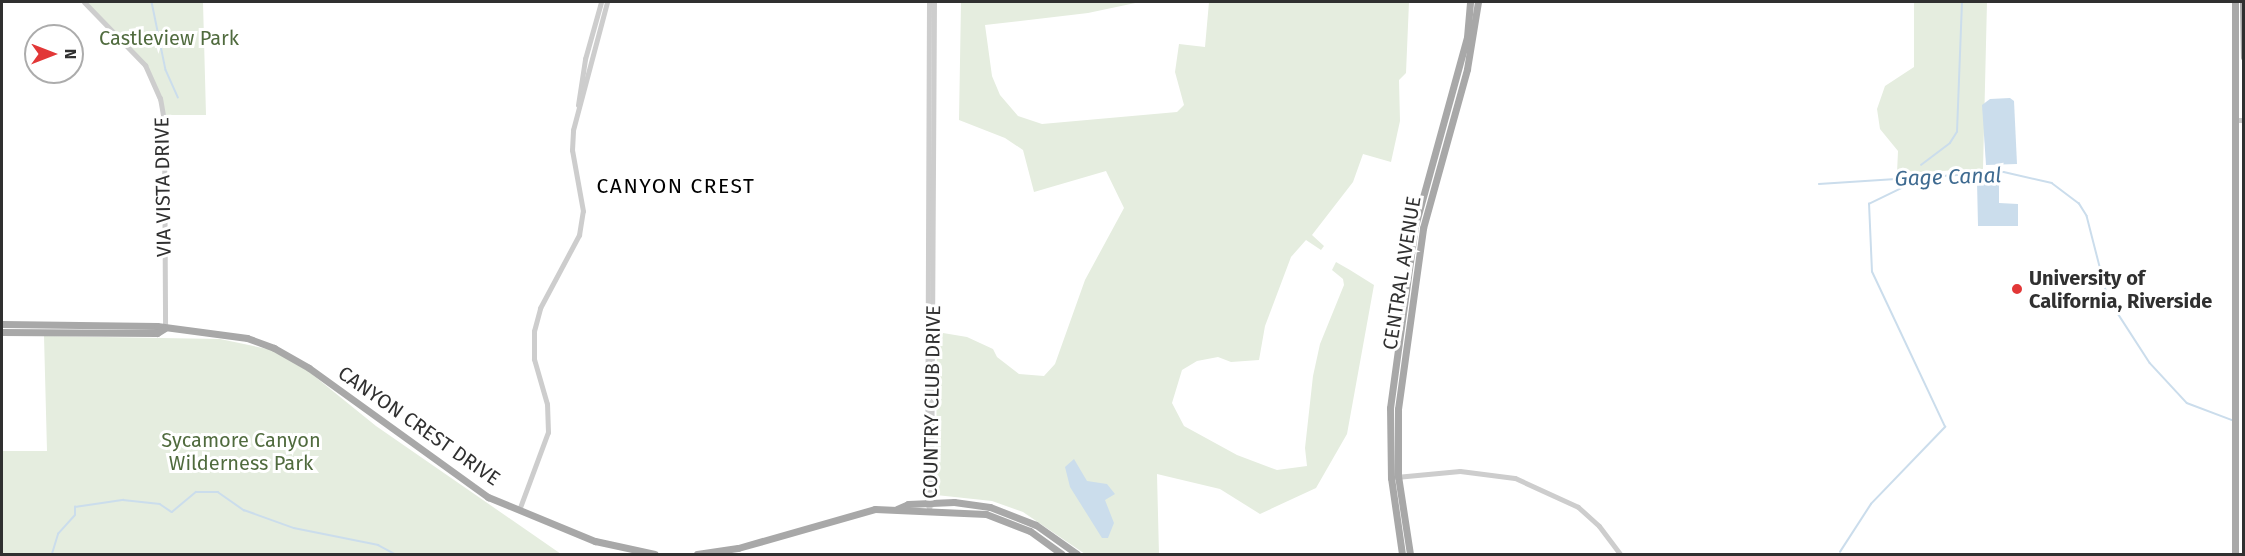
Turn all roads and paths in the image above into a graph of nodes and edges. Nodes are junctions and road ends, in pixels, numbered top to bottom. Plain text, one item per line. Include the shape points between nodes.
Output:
1 (84, 2) edge
2 (601, 2) edge
3 (607, 2) edge
4 (929, 2) edge
5 (934, 2) edge
6 (1470, 2) edge
7 (1478, 2) edge
8 (2235, 2) edge
9 (2243, 2) edge
10 (2244, 57) edge
11 (578, 110) junction
12 (2240, 117) edge
13 (2, 324) edge
14 (165, 328) junction
15 (2, 332) edge
16 (1394, 477) junction
17 (930, 505) junction
18 (519, 510) junction
19 (655, 555) edge
20 (697, 555) edge
21 (1062, 555) edge
22 (1077, 555) edge
23 (1402, 555) edge
24 (1410, 555) edge
25 (1620, 555) edge
26 (2235, 555) edge

1 - 14 street, VIA VISTA DRIVE via 145,65 160,98 164,122
2 - 11 street via 585,59
3 - 11 street
4 - 17 street, COUNTRY CLUB DRIVE
5 - 17 street, COUNTRY CLUB DRIVE
6 - 16 main road, CENTRAL AVENUE via 1467,37 1420,204 1410,259 1390,408
7 - 16 main road, CENTRAL AVENUE via 1474,38 1428,206 1418,260 1398,409
8 - 12 main road
9 - 10 main road
11 - 18 street via 572,150 583,211 579,236 535,325 534,359 548,408 548,432
12 - 26 main road
13 - 14 main road, CANYON CREST DRIVE
14 - 15 main road, CANYON CREST DRIVE via 157,333
14 - 18 main road, CANYON CREST DRIVE via 223,332 274,348 337,387 451,474 488,497
16 - 23 main road, CENTRAL AVENUE
16 - 24 main road, CENTRAL AVENUE
16 - 25 street via 1460,471 1515,478 1578,507 1599,526
17 - 20 main road via 844,516 738,548
17 - 21 main road via 1009,521
17 - 22 main road via 971,503 1014,514
18 - 19 main road, CANYON CREST DRIVE via 595,541

